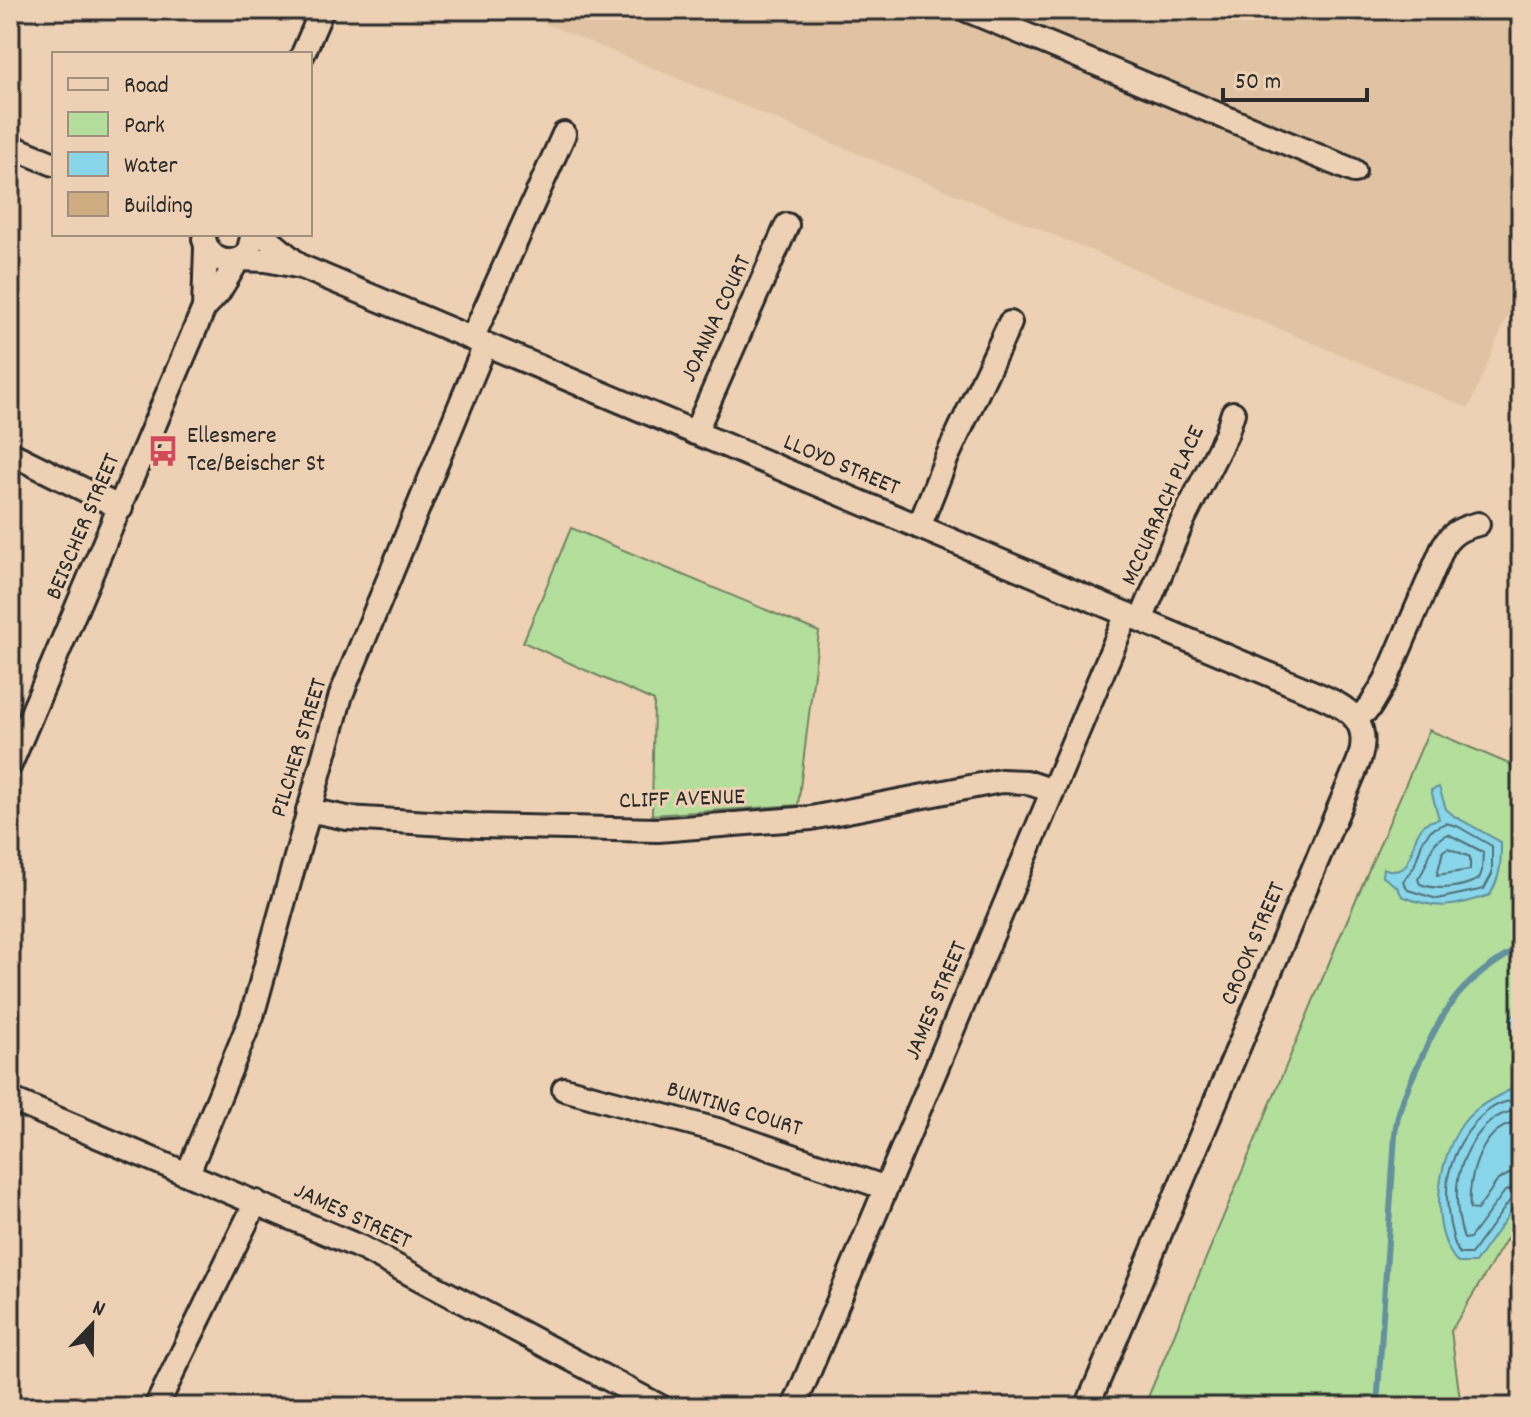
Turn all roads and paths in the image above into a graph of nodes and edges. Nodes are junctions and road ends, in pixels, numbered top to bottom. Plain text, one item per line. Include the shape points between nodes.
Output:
1 (322, 10) edge
2 (967, 10) edge
3 (304, 52) edge
4 (564, 134) dead end
5 (10, 146) edge
6 (52, 163) edge
7 (1354, 171) dead end
8 (787, 225) dead end
9 (253, 236) edge
10 (264, 236) edge
11 (202, 240) edge
12 (239, 260) junction
13 (302, 267) junction
14 (204, 308) junction
15 (1010, 323) dead end
16 (479, 342) junction
17 (1233, 413) dead end
18 (695, 433) junction
19 (10, 453) edge
20 (121, 508) junction
21 (1478, 524) dead end
22 (919, 527) junction
23 (1134, 617) junction
24 (1356, 719) junction
25 (10, 765) edge
26 (1053, 791) junction
27 (308, 810) junction
28 (564, 1089) dead end
29 (10, 1099) edge
30 (188, 1173) junction
31 (886, 1188) junction
32 (256, 1202) junction
33 (156, 1407) edge
34 (661, 1407) edge
35 (794, 1407) edge
36 (1087, 1407) edge

1 - 3 street
2 - 7 street
4 - 16 street, PILCHER STREET
5 - 6 street
8 - 18 street, JOANNA COURT
9 - 12 street, BEISCHER STREET via 252,246
10 - 13 street, LLOYD STREET
11 - 12 street, LLOYD STREET via 220,260
11 - 14 street, BEISCHER STREET
12 - 13 street, LLOYD STREET
12 - 14 street, BEISCHER STREET
13 - 16 street, LLOYD STREET
14 - 20 street, BEISCHER STREET
15 - 22 street
16 - 18 street, LLOYD STREET
16 - 27 street, PILCHER STREET via 341,695
17 - 23 street, MCCURRACH PLACE
18 - 22 street, LLOYD STREET
19 - 20 street
20 - 25 street, BEISCHER STREET
21 - 24 street via 1458,530 1444,545 1386,680
22 - 23 street, LLOYD STREET
23 - 24 street, LLOYD STREET via 1333,701
23 - 26 street, JAMES STREET
24 - 36 street, CROOK STREET via 1363,733 1358,763
26 - 27 street, CLIFF AVENUE via 1001,781 811,818 658,830 465,826 333,817
26 - 31 street, JAMES STREET
27 - 30 street, PILCHER STREET via 252,1016
28 - 31 street, BUNTING COURT via 717,1130
29 - 30 street, JAMES STREET
30 - 32 street, JAMES STREET
31 - 35 street, JAMES STREET
32 - 33 street
32 - 34 street, JAMES STREET via 362,1248

